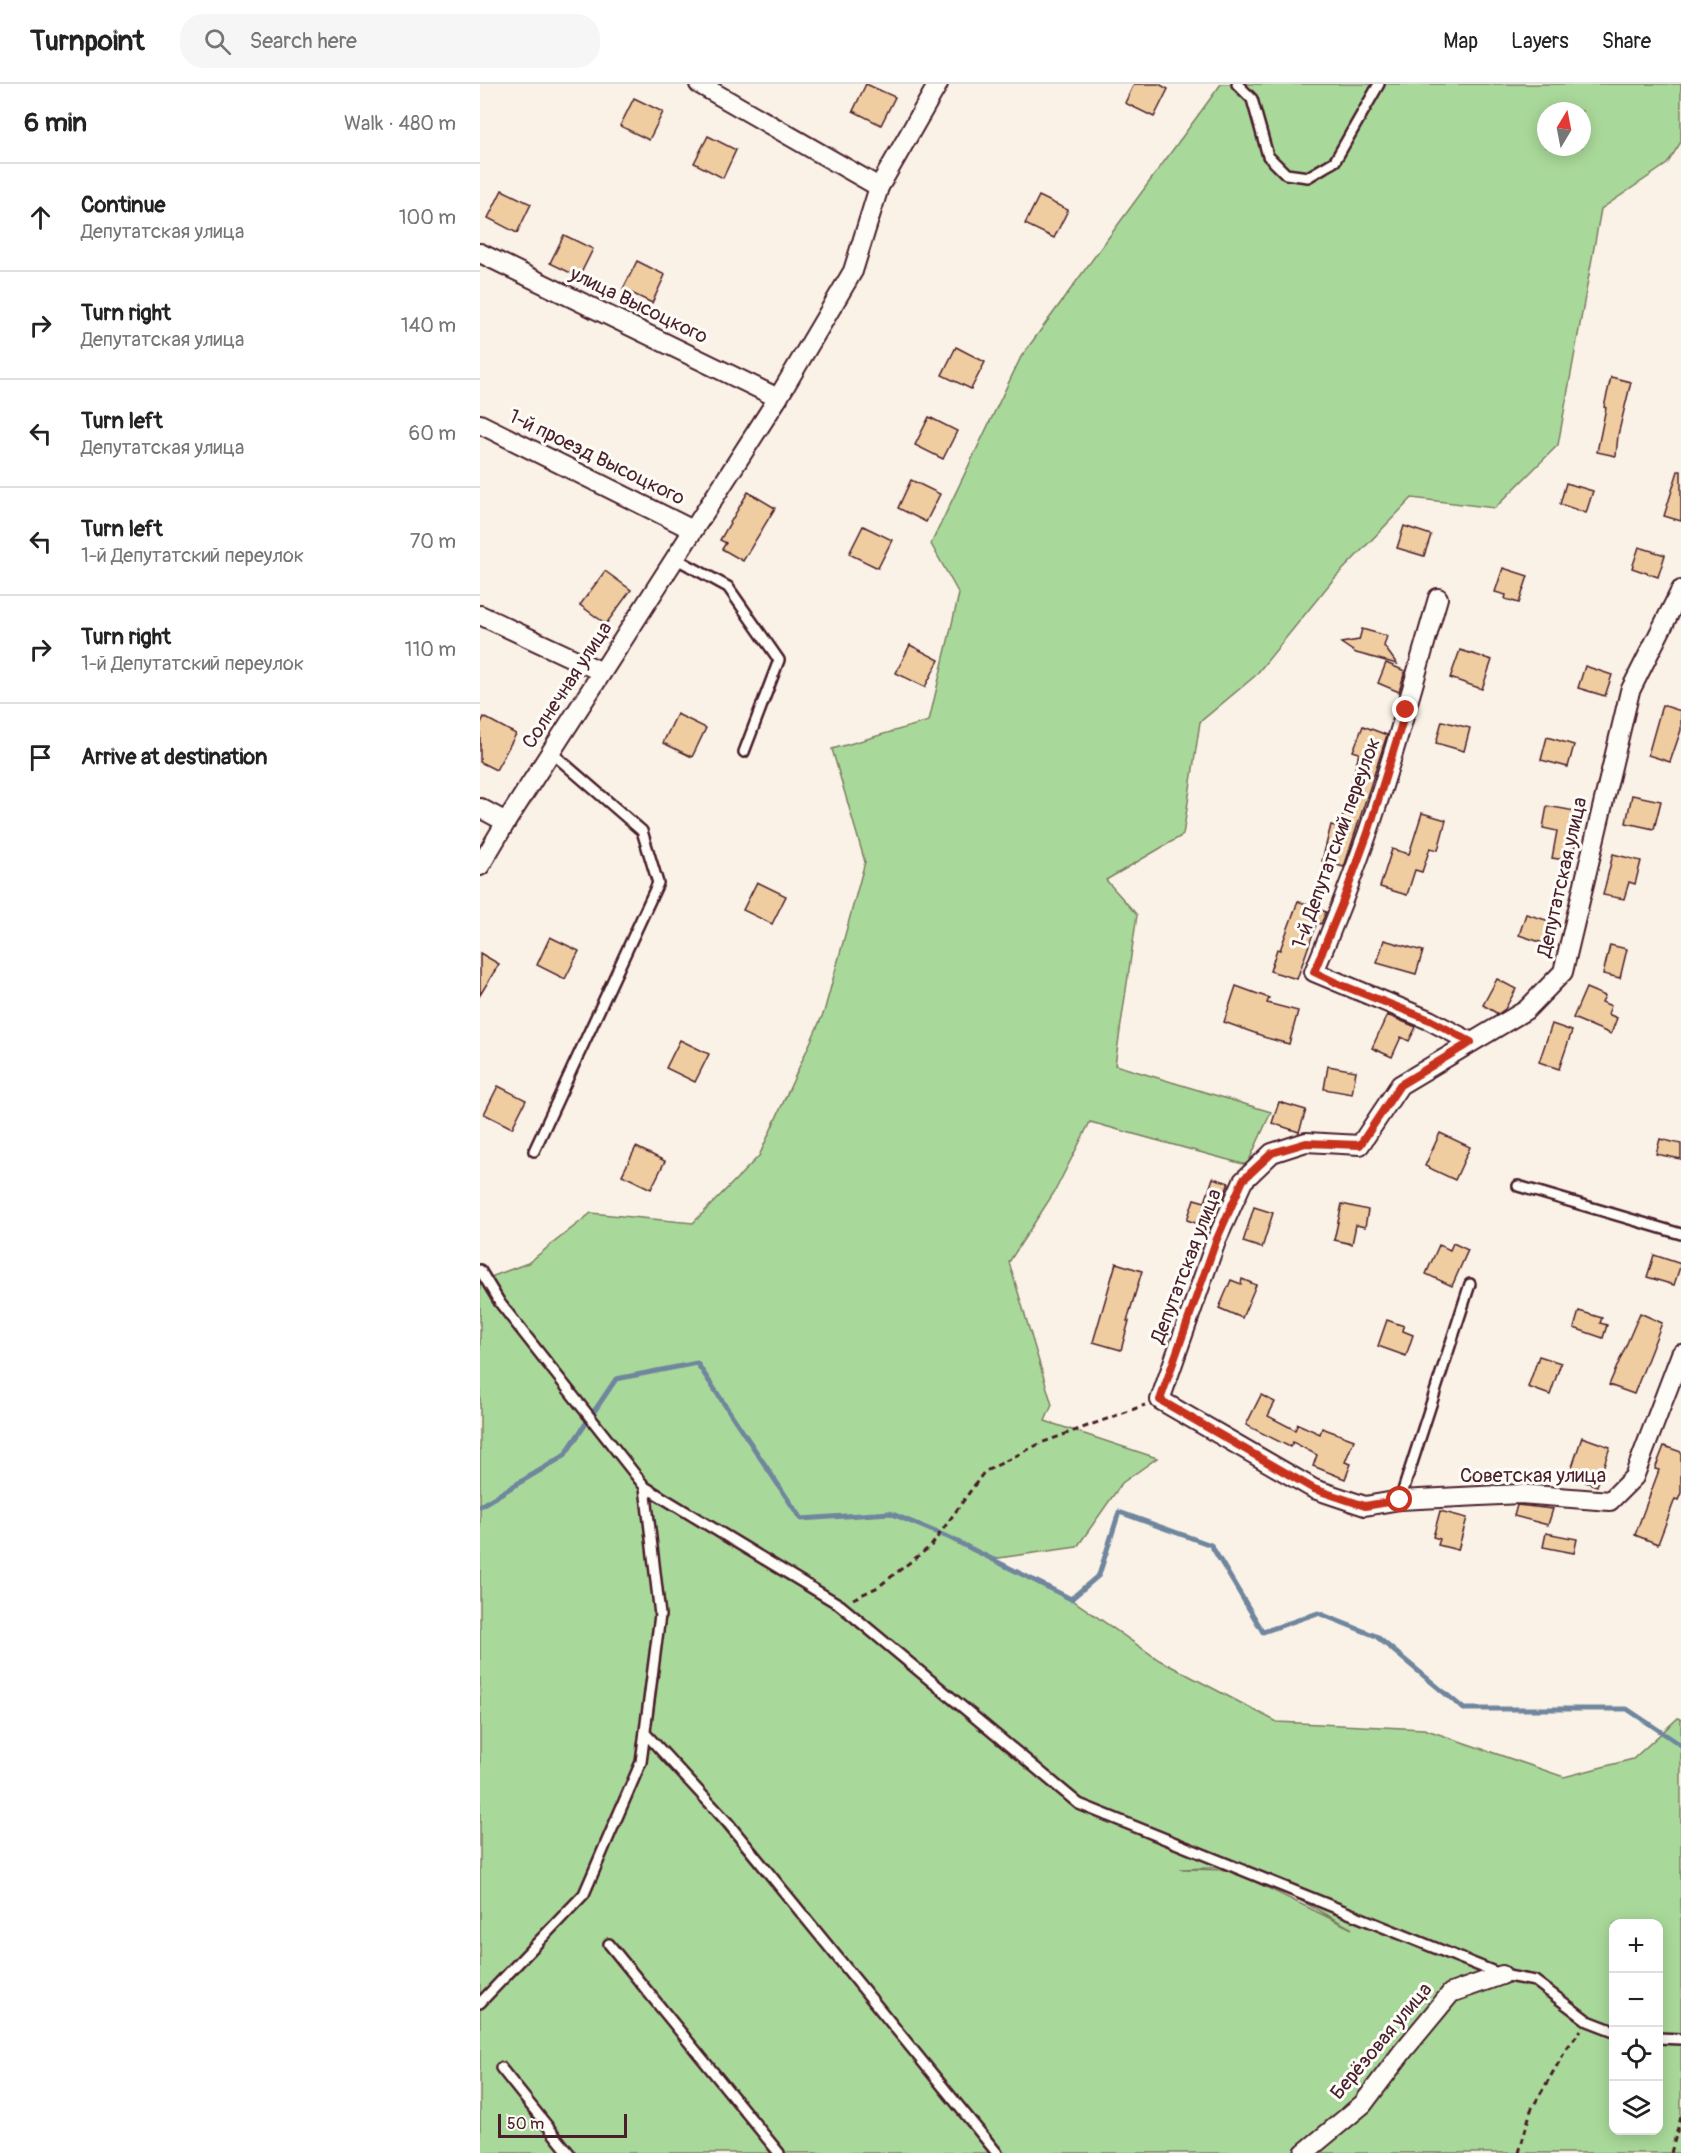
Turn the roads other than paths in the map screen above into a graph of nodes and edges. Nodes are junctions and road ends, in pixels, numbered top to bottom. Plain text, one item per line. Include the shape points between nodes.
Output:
1 (699, 84) edge
2 (938, 84) edge
3 (1237, 84) edge
4 (1379, 84) edge
5 (879, 187) junction
6 (480, 253) edge
7 (778, 398) junction
8 (480, 424) edge
9 (693, 530) junction
10 (675, 558) junction
11 (1681, 590) edge
12 (1438, 598) dead end
13 (480, 615) edge
14 (602, 672) junction
15 (551, 752) junction
16 (744, 752) dead end
17 (480, 808) edge
18 (506, 822) junction
19 (480, 866) edge
20 (1471, 1042) junction
21 (534, 1151) dead end
22 (1518, 1186) dead end
23 (1681, 1234) edge
24 (482, 1276) edge
25 (1470, 1284) dead end
26 (1681, 1354) edge
27 (1675, 1389) edge
28 (645, 1487) junction
29 (1400, 1500) junction
30 (645, 1733) junction
31 (609, 1944) dead end
32 (1502, 1975) junction
33 (480, 2003) edge
34 (1609, 2029) edge
35 (1663, 2038) edge
36 (1681, 2039) edge
37 (501, 2068) dead end
38 (569, 2153) edge
39 (780, 2153) edge
40 (997, 2153) edge
41 (1304, 2153) edge

1 - 5 street
2 - 5 street
3 - 4 lane via 1252,99 1268,156 1286,174 1308,177 1335,161
5 - 7 street via 853,271
6 - 7 street, улица Высоцкого
7 - 9 street, Солнечная улица
8 - 9 street, 1-й проезд Высоцкого
9 - 10 street, Солнечная улица
10 - 14 street, Солнечная улица
10 - 16 lane via 728,587 779,660
11 - 20 street, Депутатская улица via 1630,692 1563,972 1526,1010
12 - 20 street, 1-й Депутатский переулок via 1368,833 1314,972 1430,1020
13 - 14 street
14 - 15 street, Солнечная улица
15 - 18 street, Солнечная улица
15 - 21 lane via 642,831 657,883
17 - 18 street
18 - 19 street, Солнечная улица
20 - 29 street, Депутатская улица via 1400,1085 1360,1145 1306,1143 1284,1149 1272,1153 1243,1180 1216,1241 1160,1400 1314,1489 1365,1506
22 - 23 lane
24 - 28 lane
25 - 29 lane
26 - 27 street, Советская улица
27 - 29 street, Советская улица via 1634,1477 1610,1501 1520,1494
28 - 30 lane via 660,1615
28 - 32 lane via 840,1605 1079,1804
30 - 33 lane via 641,1762 584,1894
30 - 40 lane via 728,1823
31 - 39 lane
32 - 34 lane via 1534,1981 1587,2021
32 - 41 street, Берёзовая улица via 1451,1993 1363,2104
35 - 36 lane
37 - 38 lane

